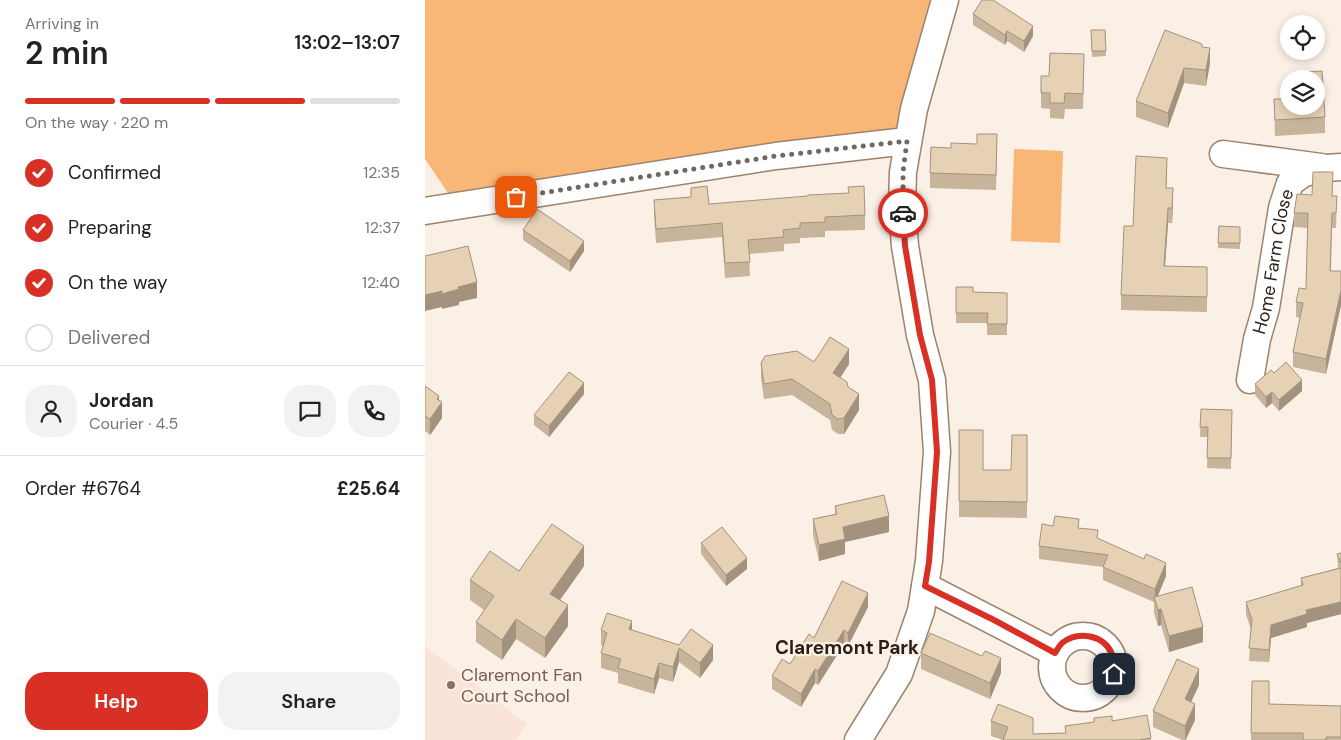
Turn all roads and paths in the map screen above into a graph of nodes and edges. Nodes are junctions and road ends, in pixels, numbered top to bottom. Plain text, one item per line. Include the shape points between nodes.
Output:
1 (945, 0) edge
2 (907, 141) junction
3 (1223, 154) dead end
4 (1334, 167) edge
5 (425, 211) edge
6 (1249, 380) dead end
7 (925, 586) junction
8 (1055, 653) dead end
9 (858, 740) edge

1 - 2 street
2 - 5 street via 776,156
2 - 7 street via 902,206 905,246 920,335 932,380 937,452
3 - 4 street, Home Farm Close
4 - 6 street, Home Farm Close via 1304,173 1291,183 1282,208 1266,308
7 - 8 street
7 - 9 street via 921,611 899,674

